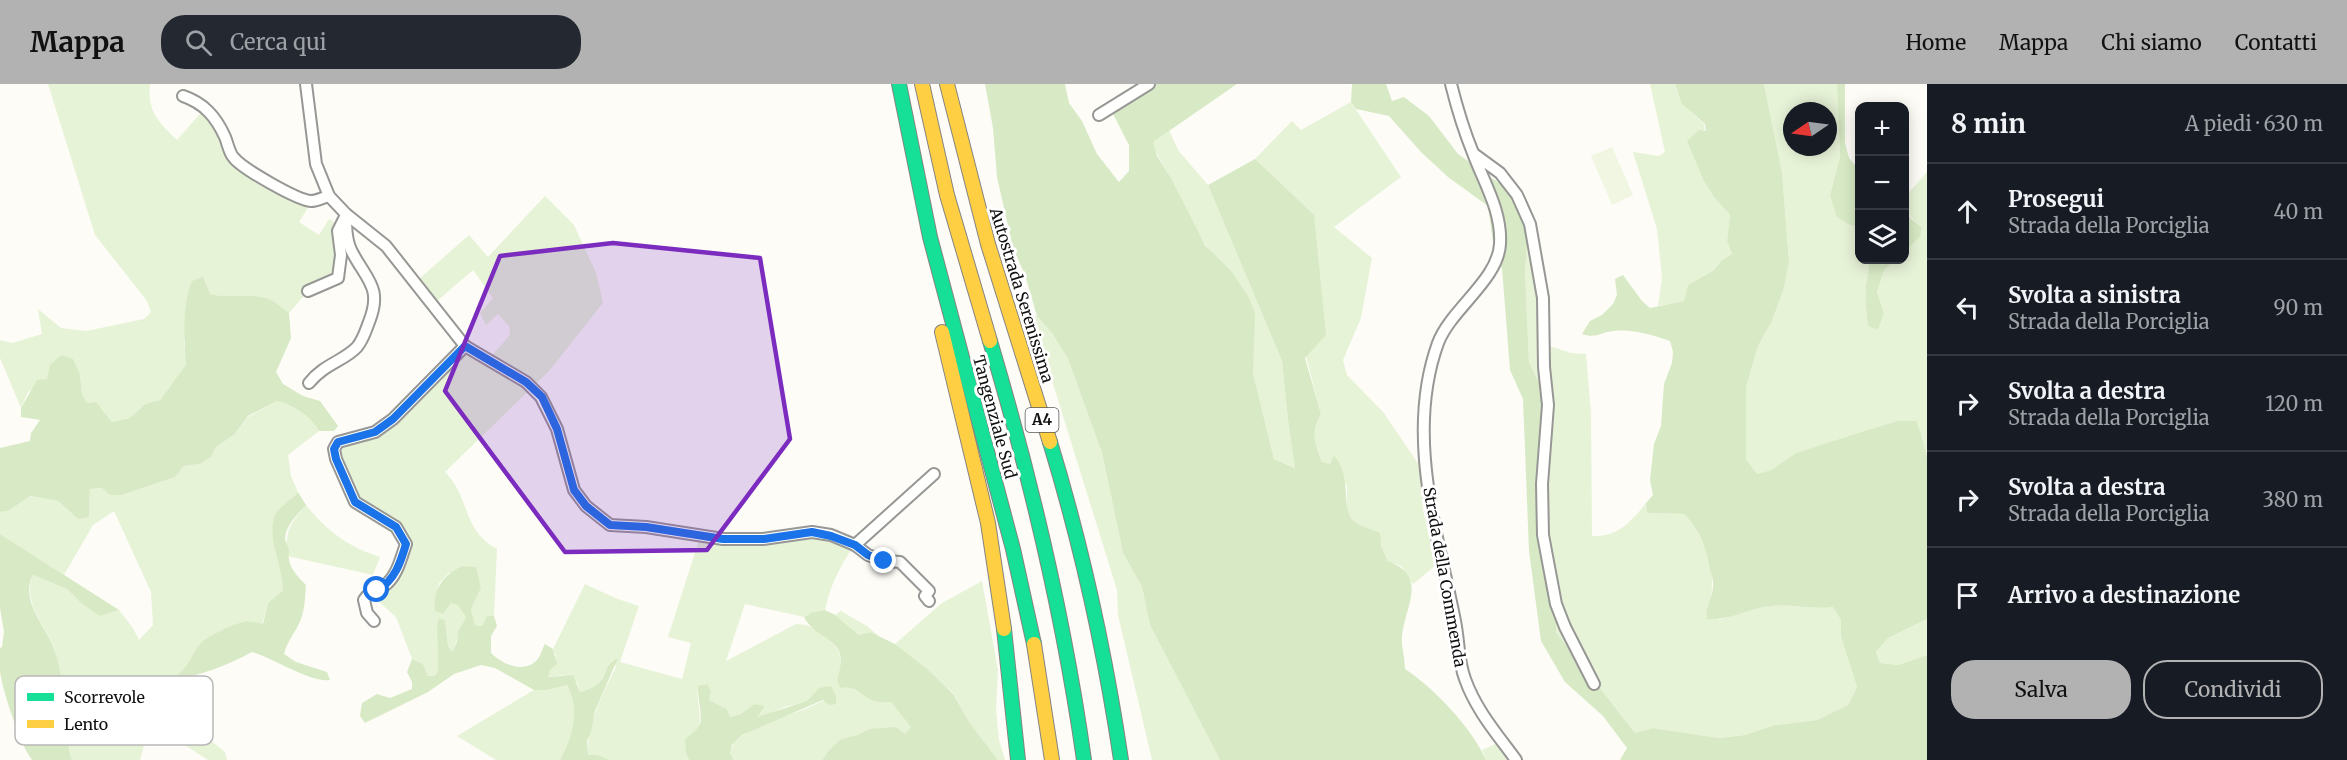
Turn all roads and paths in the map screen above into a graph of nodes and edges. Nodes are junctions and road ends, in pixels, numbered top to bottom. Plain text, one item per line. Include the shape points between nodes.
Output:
1 (306, 84) edge
2 (885, 84) edge
3 (899, 84) edge
4 (922, 84) edge
5 (947, 84) edge
6 (1149, 84) edge
7 (1451, 84) edge
8 (183, 96) dead end
9 (1100, 115) dead end
10 (1472, 152) junction
11 (329, 196) junction
12 (346, 214) junction
13 (308, 291) dead end
14 (465, 346) junction
15 (309, 383) dead end
16 (934, 474) dead end
17 (855, 545) junction
18 (929, 601) dead end
19 (374, 621) dead end
20 (1594, 684) dead end
21 (1018, 760) edge
22 (1052, 760) edge
23 (1084, 760) edge
24 (1121, 760) edge
25 (1516, 760) edge

1 - 11 street via 316,164
2 - 21 highway, Tangenziale Sud via 993,551
3 - 22 highway, Tangenziale Sud via 930,237 1014,549 1036,654
4 - 23 highway, A4 via 956,229 1039,512 1067,646
5 - 24 highway, Autostrada Serenissima / A4 via 984,229 1069,507 1102,650
6 - 9 street
7 - 10 street, Strada della Commenda
8 - 11 street via 197,101 212,114 233,157 242,166 312,201
10 - 20 street via 1500,173 1517,195 1530,224 1543,298 1548,405 1542,484 1545,544 1564,627
10 - 25 street, Strada della Commenda via 1497,210 1500,247 1493,267 1451,319 1439,342 1424,416 1428,484 1464,677 1476,705
11 - 12 street
12 - 13 street via 338,231 338,278
12 - 14 street via 386,246
12 - 15 street via 351,250 375,294 375,306 356,348 318,371
14 - 17 street via 526,382 542,397 557,429 574,490 586,506 610,525 723,539 764,539 812,532
14 - 19 street via 393,419 375,432 338,442 334,449 355,502 396,527 406,544 401,563 386,584 364,600
16 - 17 street
17 - 18 street via 868,555 900,562 929,591 925,596

